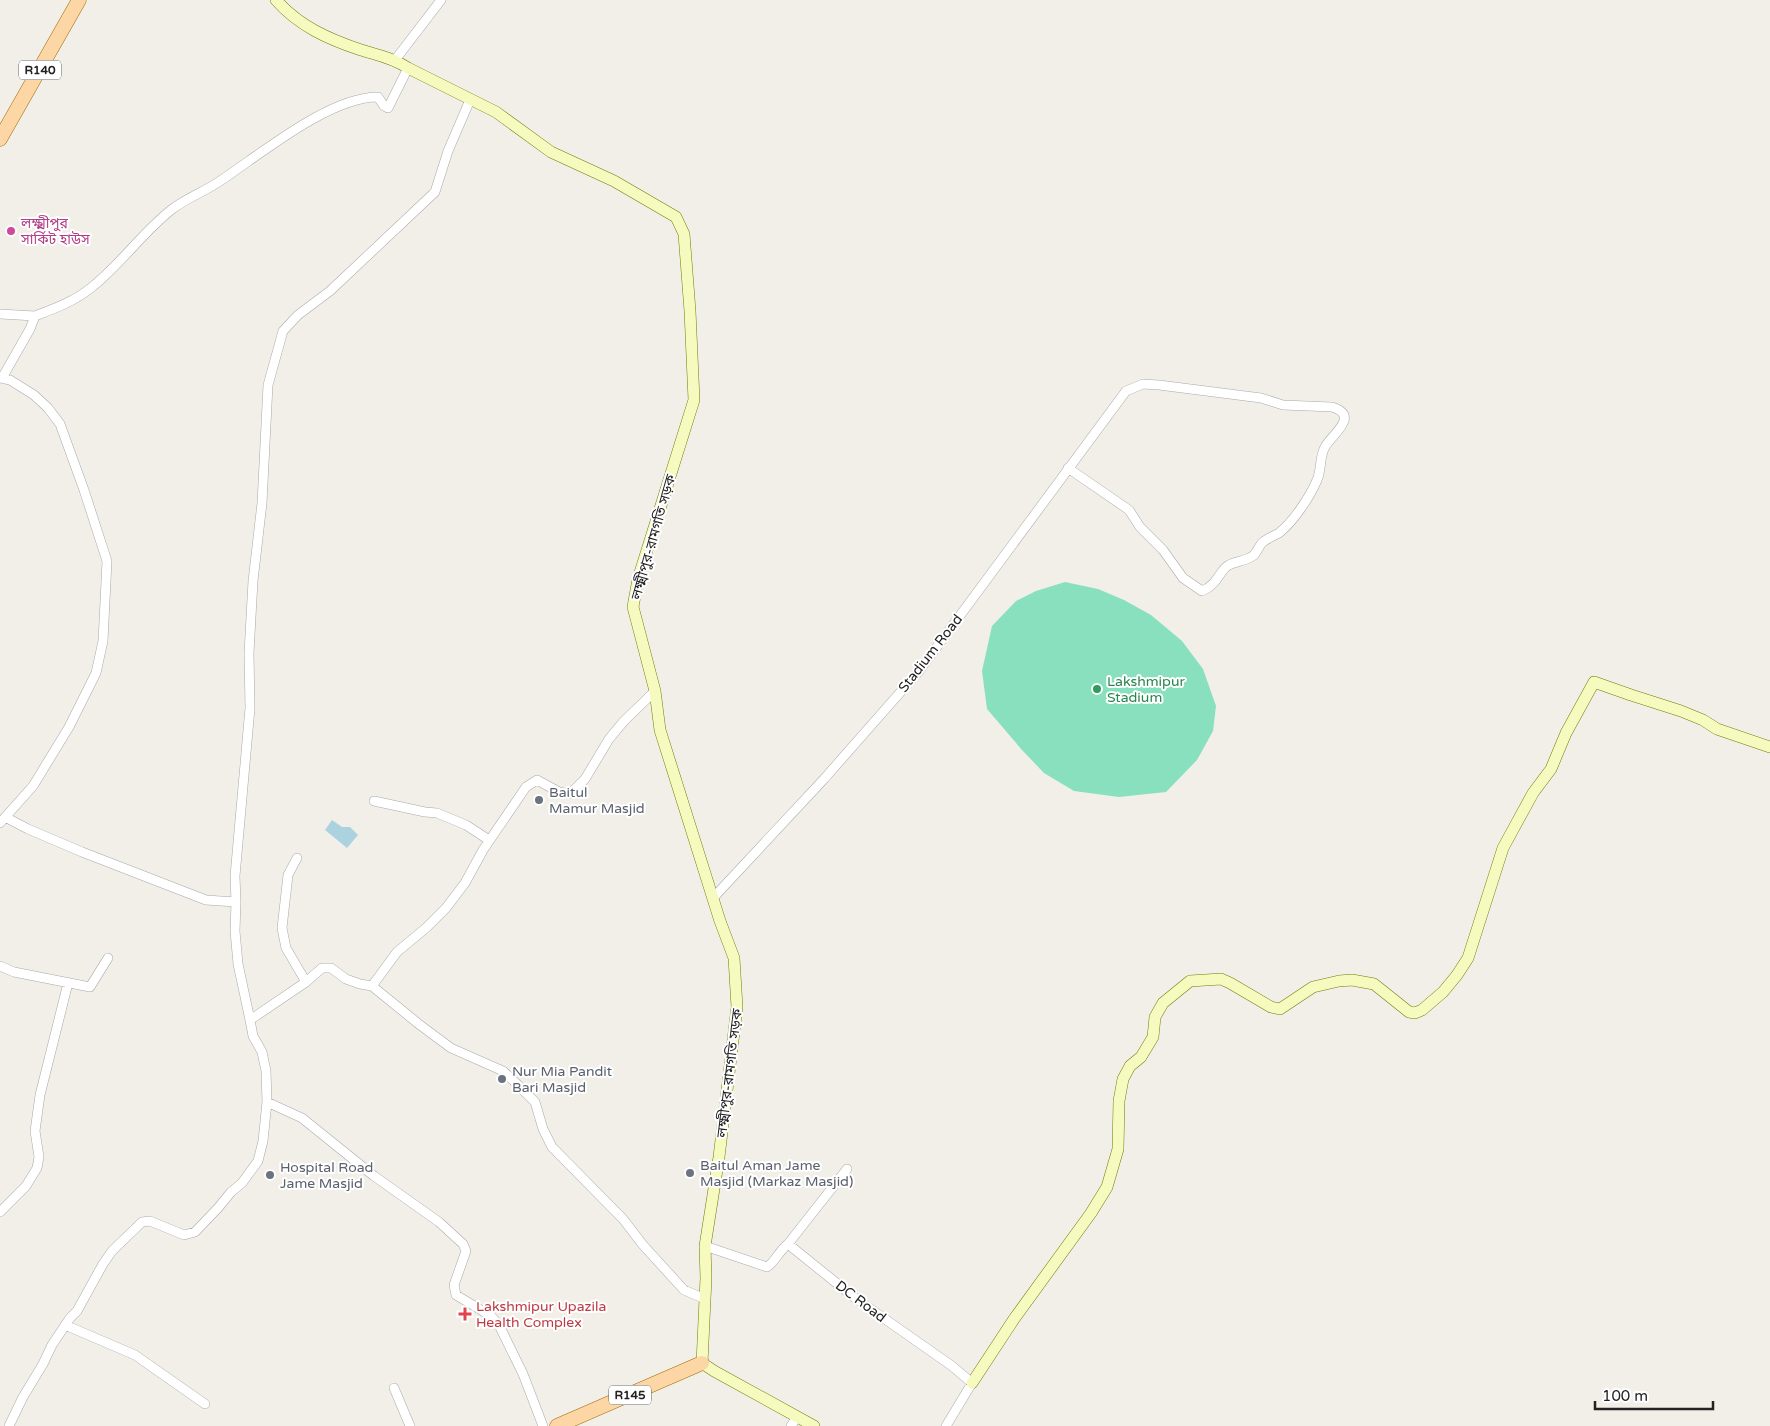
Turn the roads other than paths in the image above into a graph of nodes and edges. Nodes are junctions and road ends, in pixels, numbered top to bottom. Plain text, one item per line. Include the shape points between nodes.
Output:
1 (79, 0) edge
2 (276, 0) edge
3 (441, 0) edge
4 (395, 60) junction
5 (408, 68) junction
6 (470, 100) junction
7 (0, 139) edge
8 (0, 314) edge
9 (35, 316) junction
10 (1, 378) edge
11 (1068, 468) junction
12 (655, 691) junction
13 (1770, 747) edge
14 (374, 802) dead end
15 (3, 820) edge
16 (490, 840) junction
17 (297, 858) dead end
18 (713, 898) junction
19 (235, 902) junction
20 (108, 958) dead end
21 (0, 966) edge
22 (306, 982) junction
23 (68, 983) junction
24 (372, 986) junction
25 (250, 1020) junction
26 (267, 1102) junction
27 (847, 1169) dead end
28 (0, 1212) edge
29 (788, 1244) junction
30 (705, 1246) junction
31 (705, 1299) junction
32 (65, 1325) junction
33 (702, 1363) junction
34 (972, 1383) junction
35 (394, 1388) dead end
36 (205, 1404) dead end
37 (794, 1421) edge
38 (9, 1426) edge
39 (410, 1426) edge
40 (543, 1426) edge
41 (557, 1426) edge
42 (814, 1426) edge
43 (946, 1426) edge

1 - 7 main road, R140
2 - 4 main road, লক্ষ্মীপুর-রামগতি সড়ক via 299,22 326,37
3 - 4 street
4 - 5 main road, লক্ষ্মীপুর-রামগতি সড়ক
5 - 6 main road, লক্ষ্মীপুর-রামগতি সড়ক
5 - 9 street via 388,108 378,97 371,97 332,108 172,209 93,287 68,303
6 - 12 main road, লক্ষ্মীপুর-রামগতি সড়ক via 496,112 551,152 614,181 676,217 684,234 694,400 638,579 633,607
6 - 19 street via 435,192 330,291 298,315 283,332 272,368 253,581 250,708
8 - 9 street
9 - 10 street
10 - 15 street via 34,395 60,424 107,561 103,641 96,673 69,727 33,786
11 - 11 street, Stadium Road via 1126,391 1143,384 1261,398 1283,405 1332,407 1339,409 1344,418 1337,434 1325,446 1316,483 1290,522 1262,543 1253,556 1228,565 1211,587 1202,591 1182,578 1129,510
11 - 18 street, Stadium Road via 919,671
12 - 16 street via 609,739 585,779 570,794 559,792 538,780 526,787
12 - 18 main road, লক্ষ্মীপুর-রামগতি সড়ক via 660,730
13 - 34 main road via 1717,729 1681,711 1594,682 1566,733 1551,769 1533,793 1504,848 1468,958 1444,992 1422,1010 1409,1012 1382,989 1363,981 1338,981 1313,987 1280,1009 1221,979 1190,981 1183,986 1163,1003 1155,1017 1153,1037 1123,1079 1118,1149 1108,1187
14 - 16 street via 437,813
15 - 19 street via 206,900
16 - 24 street via 446,908 397,952
17 - 22 street via 288,874 282,928 286,948
18 - 30 main road, লক্ষ্মীপুর-রামগতি সড়ক via 734,958 738,1007
19 - 25 street via 238,964
20 - 23 street via 90,987
21 - 23 street
22 - 24 street via 322,968 331,968 346,979
22 - 25 street
23 - 28 street via 40,1095 35,1131 39,1157 37,1168 26,1186
24 - 31 street via 451,1048 503,1071 518,1085 535,1102 552,1147 623,1219 684,1290
25 - 26 street via 266,1071
26 - 32 street via 258,1161 242,1182 195,1232 184,1235 150,1221 142,1222 112,1251 77,1311
26 - 40 street via 302,1118 374,1176 439,1222 463,1244 466,1251 454,1285 456,1295 491,1316 499,1325
27 - 29 street
29 - 30 street via 767,1267
29 - 34 street, DC Road via 855,1298
30 - 31 main road, লক্ষ্মীপুর-রামগতি সড়ক
31 - 33 main road, লক্ষ্মীপুর-রামগতি সড়ক
32 - 36 street via 135,1356
32 - 38 street
33 - 37 main road
33 - 41 main road, R145
34 - 43 street
35 - 39 street
37 - 42 main road

